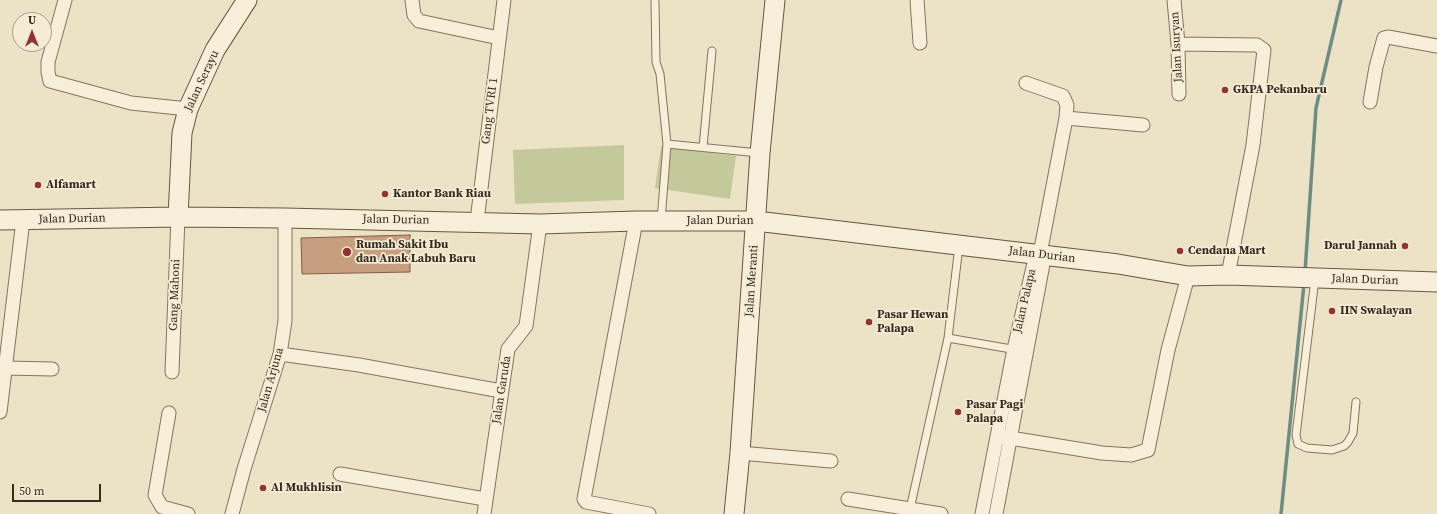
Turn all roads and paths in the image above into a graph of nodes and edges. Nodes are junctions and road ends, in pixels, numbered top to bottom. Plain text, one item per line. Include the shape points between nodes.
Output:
1 (65, 0) edge
2 (248, 0) edge
3 (412, 0) edge
4 (504, 0) edge
5 (775, 0) edge
6 (916, 0) edge
7 (1174, 0) edge
8 (655, 2) dead end
9 (499, 38) junction
10 (920, 43) dead end
11 (1178, 44) junction
12 (1437, 46) edge
13 (712, 51) dead end
14 (1026, 83) dead end
15 (1179, 94) dead end
16 (1370, 102) dead end
17 (188, 109) junction
18 (1066, 118) junction
19 (1143, 125) dead end
20 (667, 144) junction
21 (703, 146) junction
22 (760, 153) junction
23 (178, 217) junction
24 (285, 218) junction
25 (0, 220) edge
26 (23, 220) junction
27 (477, 221) junction
28 (636, 221) junction
29 (661, 221) junction
30 (756, 221) junction
31 (540, 224) junction
32 (959, 244) junction
33 (1040, 254) junction
34 (1228, 275) junction
35 (1188, 276) junction
36 (1312, 279) junction
37 (1437, 282) edge
38 (948, 338) junction
39 (1020, 350) junction
40 (280, 354) junction
41 (6, 368) junction
42 (52, 369) dead end
43 (172, 372) dead end
44 (501, 391) junction
45 (1356, 402) dead end
46 (0, 412) edge
47 (169, 413) dead end
48 (1003, 437) junction
49 (740, 453) junction
50 (831, 461) dead end
51 (340, 474) dead end
52 (485, 499) junction
53 (848, 499) dead end
54 (910, 509) junction
55 (188, 514) edge
56 (232, 514) edge
57 (484, 514) edge
58 (648, 514) edge
59 (734, 514) edge
60 (941, 514) edge
61 (982, 514) edge
62 (996, 514) edge

1 - 17 street via 48,62 50,81 131,103
2 - 17 main road, Jalan Serayu via 215,50
3 - 9 street via 414,14 419,21
4 - 9 street, Gang TVRI 1
5 - 22 main road, Jalan Meranti
6 - 10 street
7 - 11 street, Jalan Isuryan
8 - 20 lane via 656,62 660,74
9 - 27 street, Gang TVRI 1
11 - 15 street, Jalan Isuryan
11 - 34 street via 1256,44 1264,50 1253,145
12 - 16 street via 1384,38
13 - 21 lane
14 - 18 street, Jalan Palapa via 1063,96 1067,105
17 - 23 main road, Jalan Serayu via 182,133
18 - 19 street
18 - 33 street, Jalan Palapa
20 - 21 lane
20 - 29 lane
21 - 22 lane
22 - 30 main road, Jalan Meranti
23 - 24 main road, Jalan Durian
23 - 26 main road, Jalan Durian
23 - 43 street, Gang Mahoni
24 - 27 main road, Jalan Durian
24 - 40 street, Jalan Arjuna via 285,321
25 - 26 main road, Jalan Durian
26 - 41 street
27 - 31 main road, Jalan Durian
28 - 29 main road, Jalan Durian
28 - 31 main road, Jalan Durian
28 - 58 street via 584,499 586,502
29 - 30 main road, Jalan Durian
30 - 32 main road, Jalan Durian
30 - 49 main road, Jalan Meranti
31 - 44 street, Jalan Garuda via 526,326 508,349
32 - 33 main road, Jalan Durian
32 - 38 lane
33 - 35 main road, Jalan Durian
33 - 39 street, Jalan Palapa via 1043,264
34 - 35 main road, Jalan Durian
34 - 36 main road, Jalan Durian
35 - 48 street via 1168,350 1148,450 1131,455 1102,453
36 - 37 main road, Jalan Durian
36 - 45 lane via 1296,435 1298,444 1307,448 1332,450 1344,446 1353,433
38 - 39 lane
38 - 54 lane
39 - 48 street, Jalan Palapa
40 - 44 street via 359,365
40 - 56 street, Jalan Arjuna
41 - 42 street
41 - 46 street
44 - 52 street, Jalan Garuda
47 - 55 street via 156,495 162,507
48 - 61 street, Jalan Palapa
48 - 62 street, Jalan Palapa
49 - 50 street
49 - 59 main road, Jalan Meranti
51 - 52 street
52 - 57 street, Jalan Garuda
53 - 54 street
54 - 60 street

